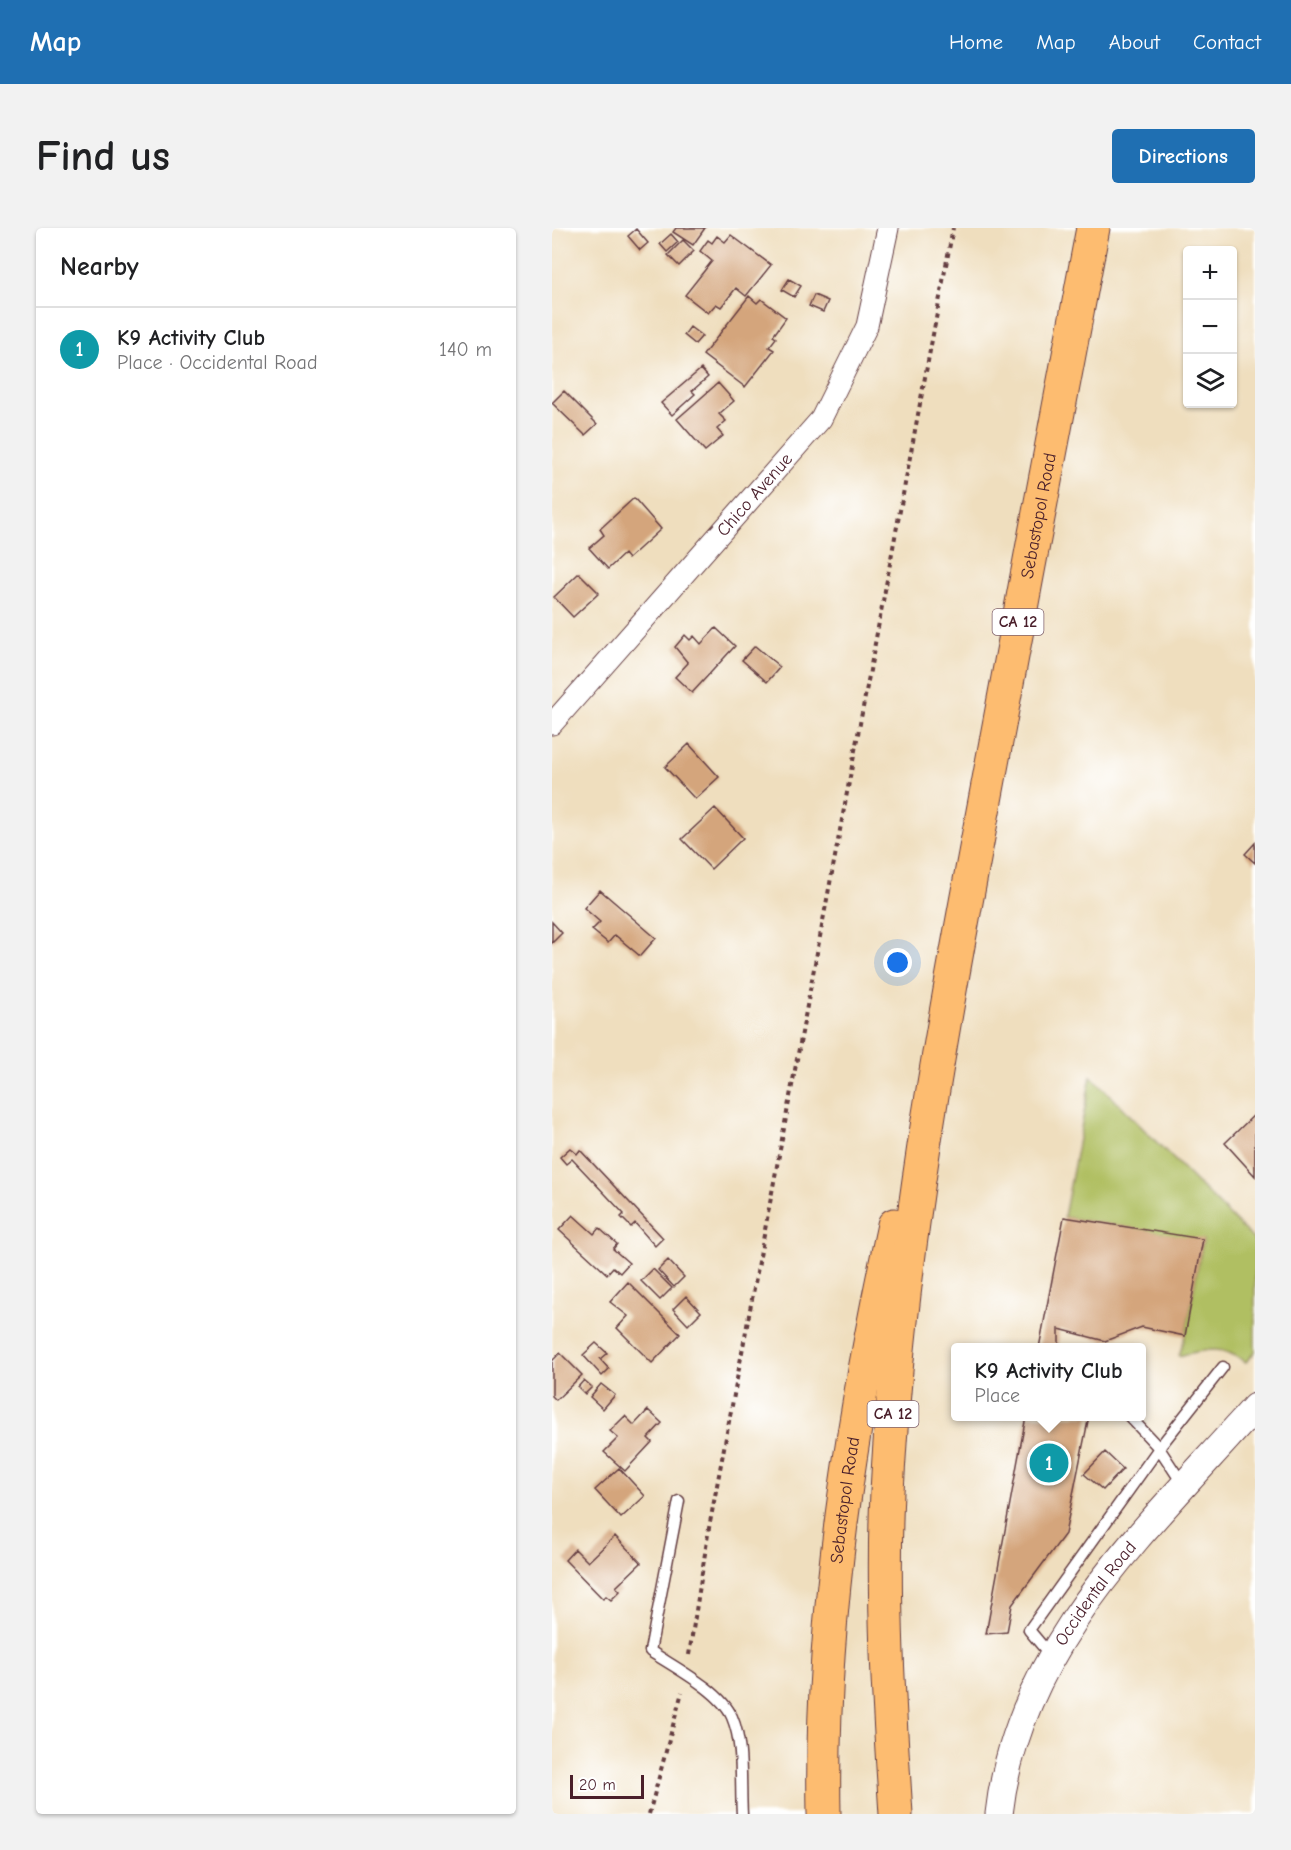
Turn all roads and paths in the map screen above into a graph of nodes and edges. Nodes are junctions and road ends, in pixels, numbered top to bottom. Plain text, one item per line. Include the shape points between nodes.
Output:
1 (888, 228) edge
2 (953, 228) edge
3 (1093, 228) edge
4 (552, 724) edge
5 (944, 1016) junction
6 (1223, 1367) dead end
7 (1255, 1407) edge
8 (1134, 1421) edge
9 (1159, 1448) junction
10 (1184, 1487) junction
11 (679, 1501) dead end
12 (1050, 1655) junction
13 (686, 1675) junction
14 (648, 1814) edge
15 (742, 1814) edge
16 (824, 1814) edge
17 (896, 1814) edge
18 (999, 1814) edge

1 - 4 street, Chico Avenue via 867,326 821,419
2 - 13 path via 711,1519
3 - 5 main road, Sebastopol Road / CA 12
5 - 16 main road, Sebastopol Road / CA 12 via 883,1277 848,1470 829,1641
5 - 17 main road, Sebastopol Road / CA 12 via 905,1294 887,1495 886,1622
6 - 9 lane
7 - 10 street, Occidental Road
8 - 9 lane
9 - 10 lane
9 - 12 lane via 1029,1630
10 - 12 street, Occidental Road via 1104,1578
11 - 13 lane via 650,1651
12 - 18 street, Occidental Road via 1008,1762
13 - 14 path
13 - 15 lane via 723,1703 733,1719

